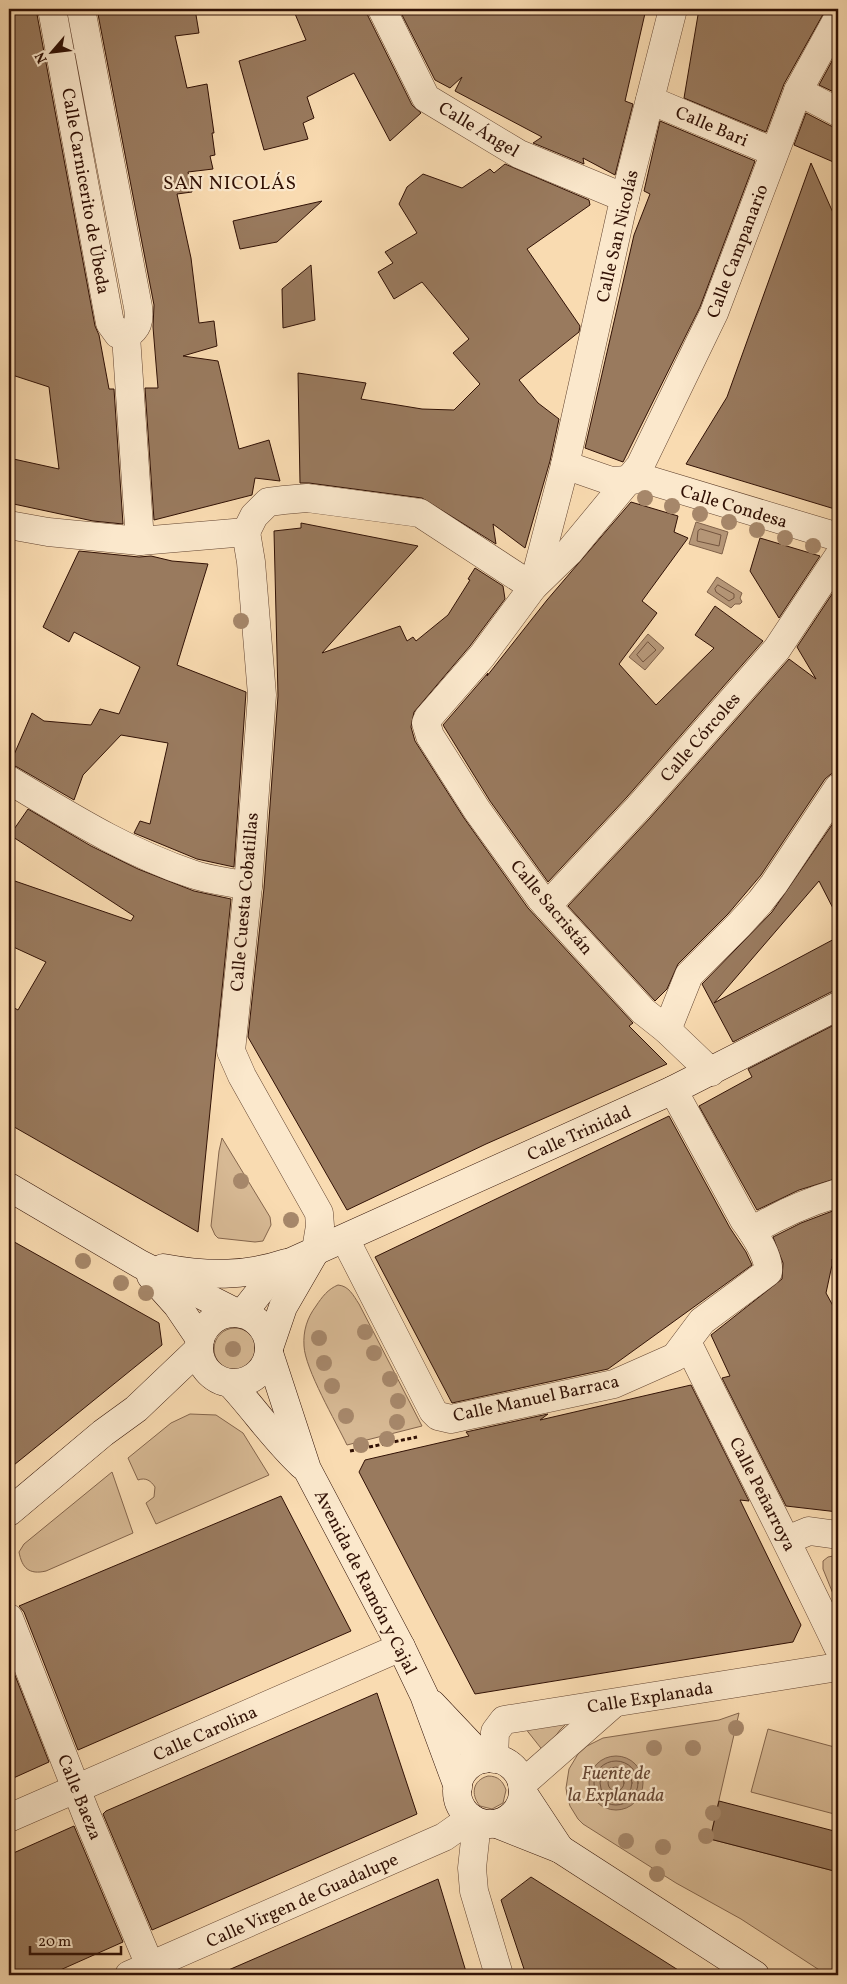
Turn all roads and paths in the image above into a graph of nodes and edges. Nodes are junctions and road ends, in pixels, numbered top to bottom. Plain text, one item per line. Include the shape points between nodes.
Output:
1 (52, 9) edge
2 (81, 9) edge
3 (382, 9) edge
4 (673, 9) edge
5 (838, 18) edge
6 (798, 92) junction
7 (650, 100) junction
8 (838, 112) edge
9 (774, 152) junction
10 (625, 198) junction
11 (126, 336) junction
12 (565, 465) junction
13 (629, 480) junction
14 (9, 525) edge
15 (246, 532) junction
16 (838, 537) edge
17 (140, 541) junction
18 (838, 557) edge
19 (533, 588) junction
20 (9, 780) edge
21 (838, 788) edge
22 (248, 886) junction
23 (547, 906) junction
24 (838, 1006) edge
25 (667, 1030) junction
26 (711, 1072) junction
27 (674, 1090) junction
28 (9, 1186) edge
29 (838, 1193) edge
30 (752, 1230) junction
31 (345, 1239) junction
32 (316, 1250) junction
33 (291, 1262) junction
34 (140, 1264) junction
35 (240, 1313) junction
36 (687, 1342) junction
37 (200, 1344) junction
38 (269, 1350) junction
39 (229, 1383) junction
40 (136, 1410) junction
41 (425, 1435) dead end
42 (350, 1451) dead end
43 (307, 1469) junction
44 (9, 1512) edge
45 (838, 1535) edge
46 (787, 1540) junction
47 (9, 1618) edge
48 (402, 1647) junction
49 (838, 1647) edge
50 (838, 1667) edge
51 (424, 1695) junction
52 (613, 1704) junction
53 (489, 1759) junction
54 (458, 1787) junction
55 (522, 1788) junction
56 (77, 1789) junction
57 (9, 1818) edge
58 (482, 1821) junction
59 (560, 1849) junction
60 (144, 1972) edge
61 (499, 1975) edge
62 (755, 1975) edge

1 - 11 street, Calle Carnicerito de Úbeda via 110,323 118,334
2 - 11 street, Calle Carnicerito de Úbeda via 138,307 138,325
3 - 10 street, Calle Ángel via 426,98 519,154
4 - 7 street, Calle San Nicolás
5 - 6 street, Calle Campanario
6 - 8 street
6 - 9 street, Calle Campanario
7 - 9 street, Calle Bari
7 - 10 street, Calle San Nicolás
9 - 13 street, Calle Campanario via 714,313 640,466
10 - 12 street, Calle San Nicolás
11 - 17 street
12 - 13 street, Calle Condesa via 611,481
12 - 19 street, Calle San Nicolás
13 - 16 street, Calle Condesa via 645,479
13 - 19 street, Calle Campanario via 569,552
14 - 17 street
15 - 17 street
15 - 19 street via 254,516 268,502 284,500 307,498 420,513
15 - 22 street, Calle Cuesta Cobatillas via 252,562 262,695
18 - 23 street, Calle Córcoles via 777,649 646,800
19 - 23 street, Calle Sacristán via 426,723 430,736 477,810
20 - 22 street via 111,840 145,856 193,875
21 - 25 street via 765,896 689,975
22 - 32 street, Calle Cuesta Cobatillas via 231,1051 319,1213
23 - 25 street, Calle Sacristán via 643,1010
24 - 26 street, Calle Trinidad
25 - 26 street, Calle Sacristán
26 - 27 street, Calle Trinidad
27 - 30 street, Calle Manuel Barraca
27 - 31 street, Calle Trinidad
28 - 34 street
29 - 30 street via 810,1202
30 - 36 street, Calle Manuel Barraca via 766,1257 768,1272 702,1320
31 - 32 street, Calle Trinidad
31 - 36 street, Calle Manuel Barraca via 434,1411 444,1418 614,1384 675,1357
32 - 33 street, Calle Trinidad
32 - 38 street via 283,1307
33 - 34 street via 263,1271 227,1274 182,1272
33 - 35 street, Calle Trinidad
34 - 35 street
34 - 37 street via 164,1290
35 - 37 street via 227,1313 212,1320 204,1330
35 - 38 street via 261,1325
36 - 46 street, Calle Peñarroya
37 - 39 street via 201,1361 207,1371
37 - 40 street
38 - 39 street via 264,1367 258,1374 243,1382
38 - 43 street, Avenida de Ramón y Cajal
39 - 40 street via 183,1388
39 - 43 street, Avenida de Ramón y Cajal via 283,1447
40 - 44 street
41 - 42 path
43 - 48 street, Avenida de Ramón y Cajal
45 - 46 street via 809,1531
46 - 49 street, Calle Peñarroya
47 - 56 street, Calle Baeza
48 - 51 street, Avenida de Ramón y Cajal
48 - 56 street, Calle Carolina
50 - 52 street, Calle Explanada
51 - 53 street, Avenida de Ramón y Cajal
51 - 54 street, Avenida de Ramón y Cajal
52 - 53 street, Calle Explanada via 504,1720 494,1732
52 - 55 street
53 - 54 street via 476,1762 465,1771
53 - 55 street via 505,1762 514,1769
54 - 58 street via 461,1806
55 - 58 street via 522,1801 508,1819
55 - 59 street
56 - 57 street, Calle Carolina
56 - 60 street, Calle Baeza
58 - 59 street
58 - 60 street, Calle Virgen de Guadalupe
58 - 61 street via 472,1868 474,1892
59 - 62 street

